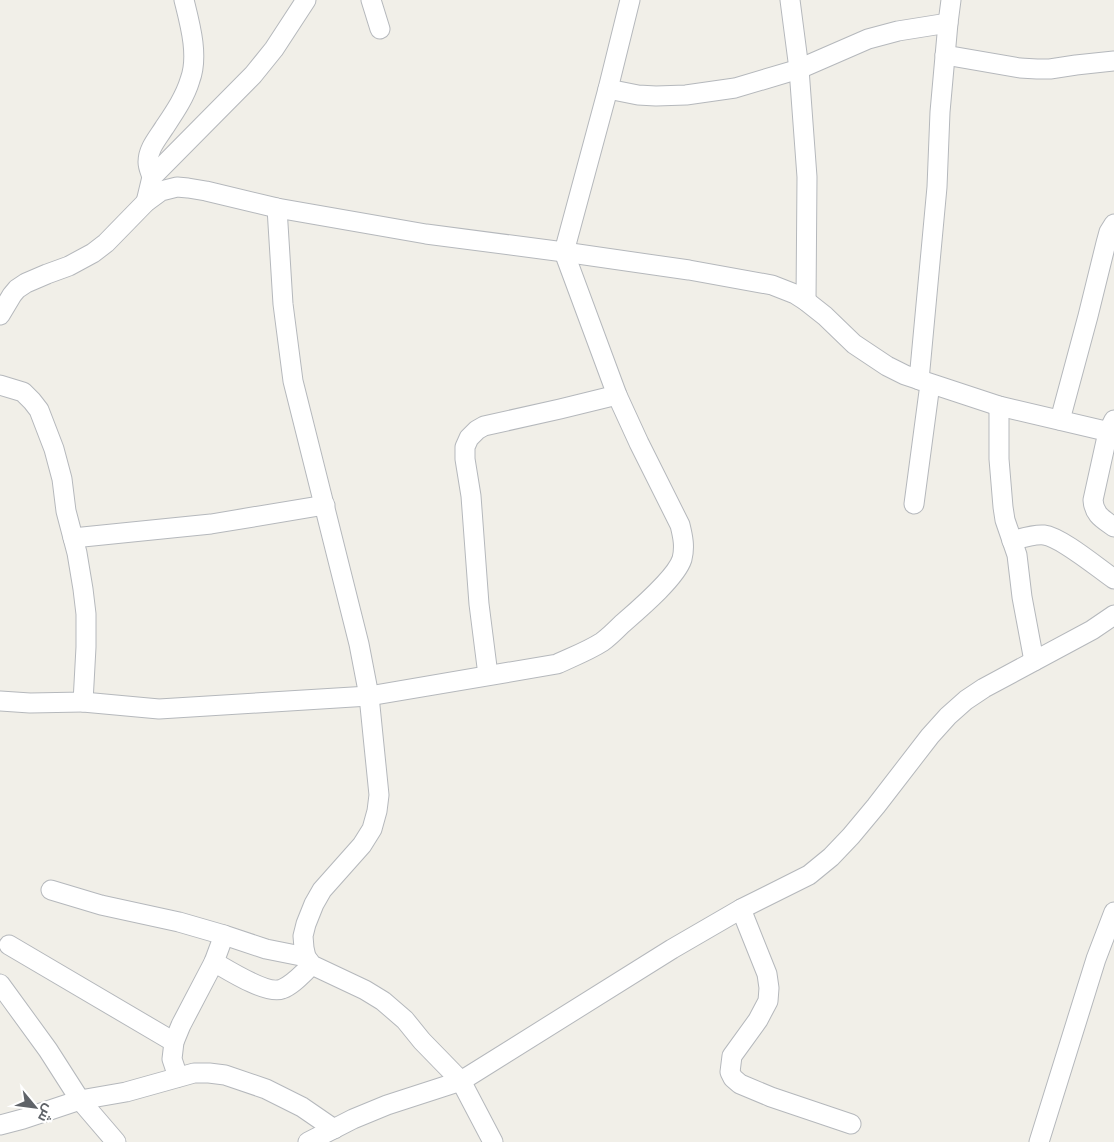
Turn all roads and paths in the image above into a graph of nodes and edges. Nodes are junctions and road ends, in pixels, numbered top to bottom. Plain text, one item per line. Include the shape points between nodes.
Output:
1 (184, 0) edge
2 (306, 0) edge
3 (371, 0) edge
4 (630, 0) edge
5 (790, 0) edge
6 (952, 0) edge
7 (948, 23) junction
8 (380, 29) dead end
9 (945, 55) junction
10 (1114, 62) edge
11 (799, 69) junction
12 (608, 89) junction
13 (152, 178) junction
14 (146, 202) junction
15 (276, 208) junction
16 (1114, 224) edge
17 (564, 252) junction
18 (806, 301) junction
19 (0, 315) edge
20 (924, 382) junction
21 (0, 385) edge
22 (617, 394) junction
23 (999, 406) junction
24 (1060, 420) junction
25 (1112, 428) edge
26 (914, 504) dead end
27 (325, 505) junction
28 (1114, 526) edge
29 (73, 538) junction
30 (1012, 541) junction
31 (1114, 579) edge
32 (1114, 615) edge
33 (1034, 662) junction
34 (488, 675) junction
35 (369, 696) junction
36 (0, 701) edge
37 (83, 702) junction
38 (51, 890) dead end
39 (741, 909) junction
40 (1114, 912) edge
41 (224, 935) junction
42 (9, 945) dead end
43 (309, 961) junction
44 (214, 962) junction
45 (0, 984) edge
46 (174, 1042) junction
47 (178, 1077) junction
48 (461, 1081) junction
49 (80, 1100) junction
50 (851, 1124) dead end
51 (0, 1125) edge
52 (334, 1129) junction
53 (116, 1142) edge
54 (308, 1142) edge
55 (493, 1142) edge
56 (1039, 1142) edge

1 - 13 street via 191,27 193,68 184,96 150,153 148,163
2 - 13 street via 253,75
3 - 8 street
4 - 12 street
5 - 11 street
6 - 7 street
7 - 9 street
7 - 11 street via 868,39
9 - 10 street via 1037,69
9 - 20 street
11 - 12 street via 735,88 686,95 638,95
11 - 18 street via 807,177
12 - 17 street
13 - 14 street
14 - 15 street via 177,187
14 - 19 street via 93,253 17,289
15 - 17 street via 426,234
15 - 27 street via 293,381
16 - 24 street via 1109,232
17 - 18 street via 772,285
17 - 22 street
18 - 20 street via 862,349 887,366
20 - 23 street
20 - 26 street
21 - 29 street via 24,392 38,410 54,448
22 - 34 street via 484,426 469,438 464,459 471,496
22 - 34 street via 680,525 684,538 681,561 650,599 603,642 557,664
23 - 24 street
23 - 30 street via 1003,507
24 - 25 street
25 - 28 street via 1093,508
27 - 29 street via 211,524
27 - 35 street via 360,644
29 - 37 street via 86,614
30 - 31 street via 1042,534 1051,536
30 - 33 street
32 - 33 street
33 - 39 street via 984,688 948,716 831,857 809,875
34 - 35 street
35 - 37 street via 159,709
35 - 43 street via 379,795 377,811 362,845 322,890 314,904 303,936
36 - 37 street
38 - 41 street
39 - 48 street
39 - 50 street via 767,974 769,988 768,1001 758,1020 732,1056 730,1072 733,1078 771,1097
40 - 56 street via 1096,959
41 - 43 street
41 - 44 street
42 - 46 street
43 - 44 street via 285,988 272,991
43 - 48 street via 384,1001
44 - 46 street
45 - 49 street
46 - 47 street via 172,1059
47 - 49 street via 126,1092
47 - 52 street via 209,1072 241,1080 296,1104
48 - 52 street via 387,1105
48 - 55 street
49 - 51 street
49 - 53 street
52 - 54 street

